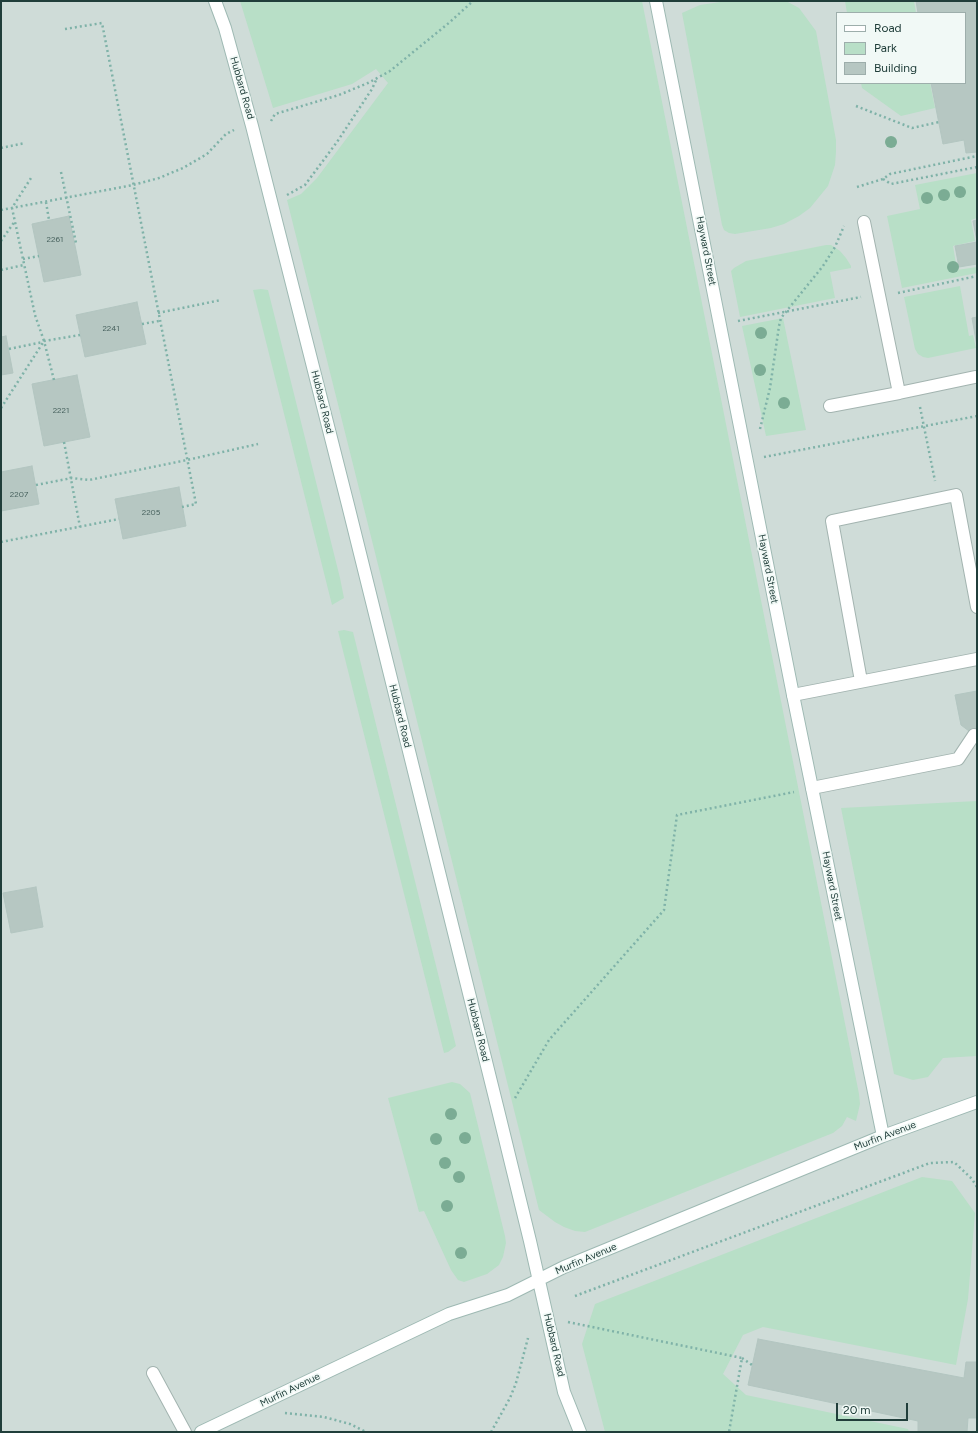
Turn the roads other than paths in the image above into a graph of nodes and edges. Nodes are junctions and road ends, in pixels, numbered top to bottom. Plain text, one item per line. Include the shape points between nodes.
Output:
1 (215, 1) edge
2 (656, 1) edge
3 (864, 222) dead end
4 (975, 377) dead end
5 (899, 393) junction
6 (830, 406) dead end
7 (977, 607) edge
8 (977, 659) edge
9 (861, 681) junction
10 (793, 695) junction
11 (974, 734) dead end
12 (812, 788) junction
13 (977, 1102) edge
14 (883, 1136) junction
15 (539, 1280) junction
16 (153, 1372) dead end
17 (185, 1432) edge
18 (201, 1432) edge
19 (580, 1432) edge

1 - 15 street, Hubbard Road via 252,126 346,497
2 - 10 street, Hayward Street
3 - 5 street
4 - 5 street
5 - 6 street
7 - 9 street via 956,495 832,521
8 - 9 street
9 - 10 street
10 - 12 street, Hayward Street
11 - 12 street via 958,759
12 - 14 street, Hayward Street
13 - 14 street, Murfin Avenue
14 - 15 street, Murfin Avenue via 564,1267
15 - 18 street, Murfin Avenue via 508,1295 449,1314
15 - 19 street, Hubbard Road via 564,1392
16 - 17 street

